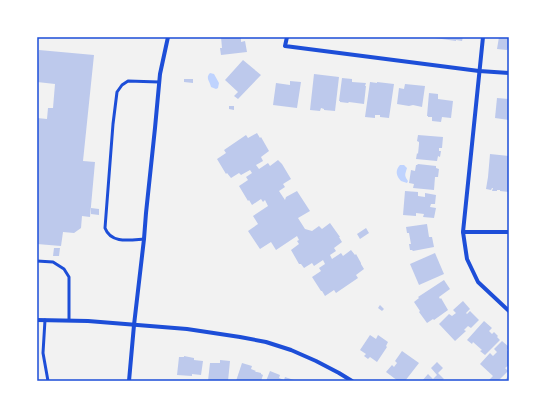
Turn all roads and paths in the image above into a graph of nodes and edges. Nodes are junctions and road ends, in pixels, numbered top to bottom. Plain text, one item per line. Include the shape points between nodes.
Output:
1 (168, 37) edge
2 (287, 37) edge
3 (483, 37) edge
4 (479, 71) junction
5 (509, 73) edge
6 (159, 82) junction
7 (463, 232) junction
8 (509, 232) edge
9 (144, 240) junction
10 (37, 261) edge
11 (509, 311) edge
12 (37, 320) edge
13 (45, 320) junction
14 (69, 320) junction
15 (134, 324) junction
16 (48, 381) edge
17 (129, 381) edge
18 (352, 381) edge

1 - 6 street
2 - 4 street via 286,46
3 - 4 street
4 - 5 street
4 - 7 street
6 - 9 street
6 - 9 lane via 128,81 122,85 117,92 113,124 105,228 112,238
7 - 8 street
7 - 11 street via 467,260 478,282
9 - 15 street
10 - 14 lane via 53,262 64,269 69,277
12 - 13 street
13 - 14 street
13 - 16 lane via 43,353
14 - 15 street
15 - 17 street
15 - 18 street via 240,336 266,342 316,360

